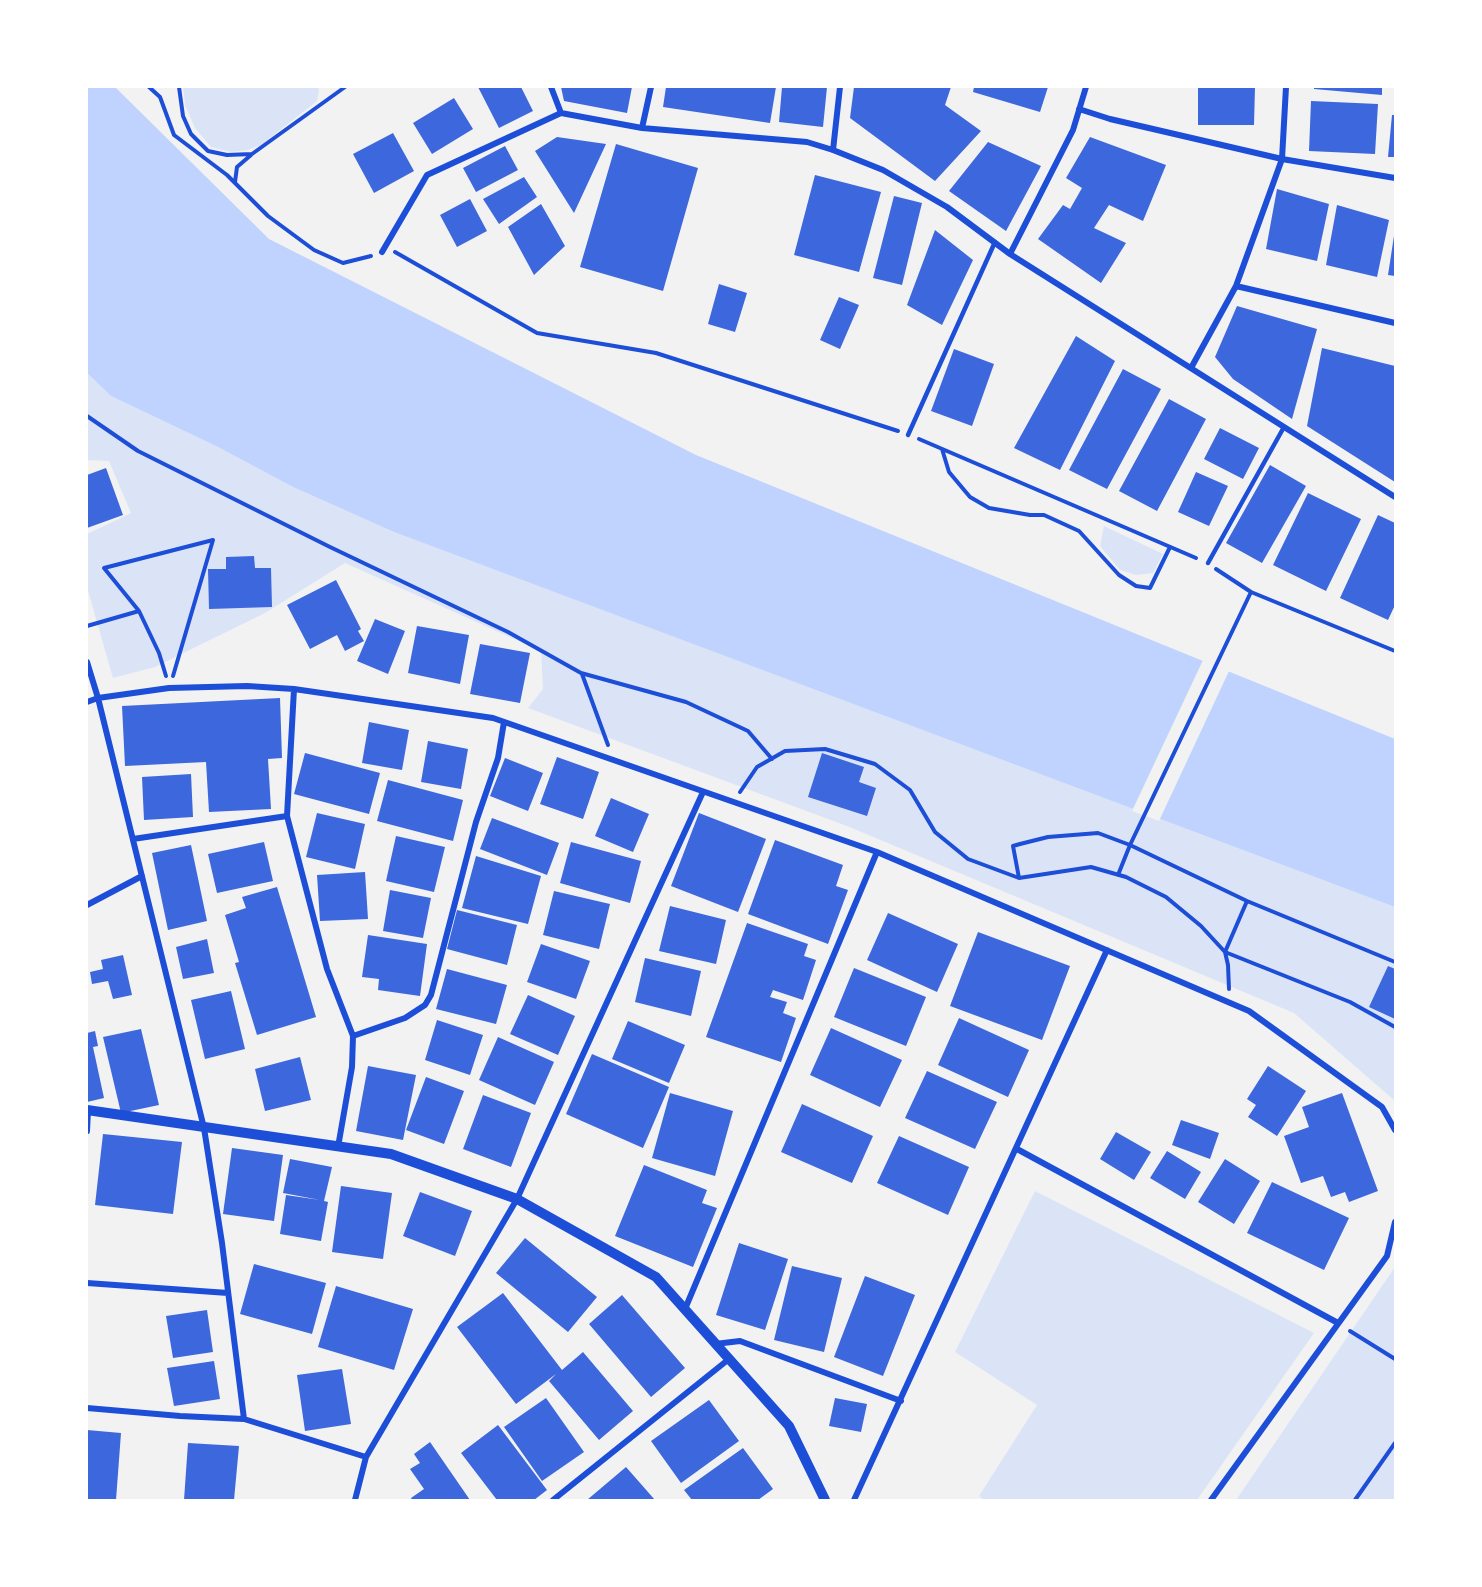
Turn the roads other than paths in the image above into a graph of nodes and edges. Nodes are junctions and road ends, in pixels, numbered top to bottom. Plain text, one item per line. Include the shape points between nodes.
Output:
1 (551, 87) edge
2 (651, 87) edge
3 (840, 87) edge
4 (1086, 87) edge
5 (1286, 87) edge
6 (1079, 109) junction
7 (561, 113) junction
8 (642, 128) junction
9 (833, 150) junction
10 (1282, 159) junction
11 (1395, 178) edge
12 (995, 243) junction
13 (382, 252) road end
14 (1010, 254) junction
15 (1236, 286) junction
16 (1395, 323) edge
17 (1191, 368) junction
18 (1284, 427) junction
19 (908, 435) road end
20 (1395, 497) edge
21 (1208, 563) road end
22 (87, 662) edge
23 (294, 689) junction
24 (98, 699) junction
25 (87, 702) edge
26 (504, 722) junction
27 (703, 792) junction
28 (287, 816) junction
29 (133, 839) junction
30 (877, 852) junction
31 (142, 876) junction
32 (87, 905) edge
33 (1107, 950) junction
34 (353, 1036) junction
35 (87, 1110) edge
36 (204, 1128) junction
37 (1395, 1130) edge
38 (87, 1131) edge
39 (338, 1147) junction
40 (1017, 1149) junction
41 (516, 1199) junction
42 (1395, 1222) edge
43 (87, 1283) edge
44 (228, 1293) junction
45 (685, 1309) junction
46 (1338, 1323) junction
47 (716, 1344) junction
48 (729, 1359) junction
49 (901, 1401) junction
50 (87, 1408) edge
51 (244, 1419) junction
52 (366, 1457) junction
53 (355, 1500) edge
54 (553, 1500) edge
55 (825, 1500) edge
56 (854, 1500) edge
57 (1211, 1500) edge

1 - 7 street
2 - 8 street
3 - 9 street
4 - 6 street
5 - 10 street
6 - 10 street
6 - 14 street via 1073,130
7 - 8 street
7 - 13 street via 427,175
8 - 9 street via 807,142
9 - 12 street via 883,170 947,207
10 - 11 street
10 - 15 street
12 - 14 street
12 - 19 lane
14 - 17 street
15 - 16 street
15 - 17 street
17 - 18 street
18 - 20 street
18 - 21 lane
22 - 24 street
23 - 24 street via 169,688
23 - 26 street
23 - 28 street
24 - 25 street
24 - 29 street
26 - 27 street
26 - 34 street via 498,758 476,822 431,995 405,1018
27 - 30 street
27 - 41 street
28 - 29 street
28 - 34 street via 327,969
29 - 31 street
30 - 33 street
30 - 45 street
31 - 32 street
31 - 36 street
33 - 37 street via 1249,1011 1382,1107
33 - 40 street
34 - 39 street via 352,1067
35 - 36 street
35 - 38 street
36 - 39 street
36 - 44 street
39 - 41 street via 391,1154
40 - 46 street
40 - 49 street
41 - 45 street via 656,1277
41 - 52 street
42 - 46 street via 1387,1256
43 - 44 street
44 - 51 street
45 - 47 street
46 - 57 street
47 - 48 street
47 - 49 street via 740,1341
48 - 54 street
48 - 55 street via 789,1426
49 - 56 street
50 - 51 street
51 - 52 street
52 - 53 street

